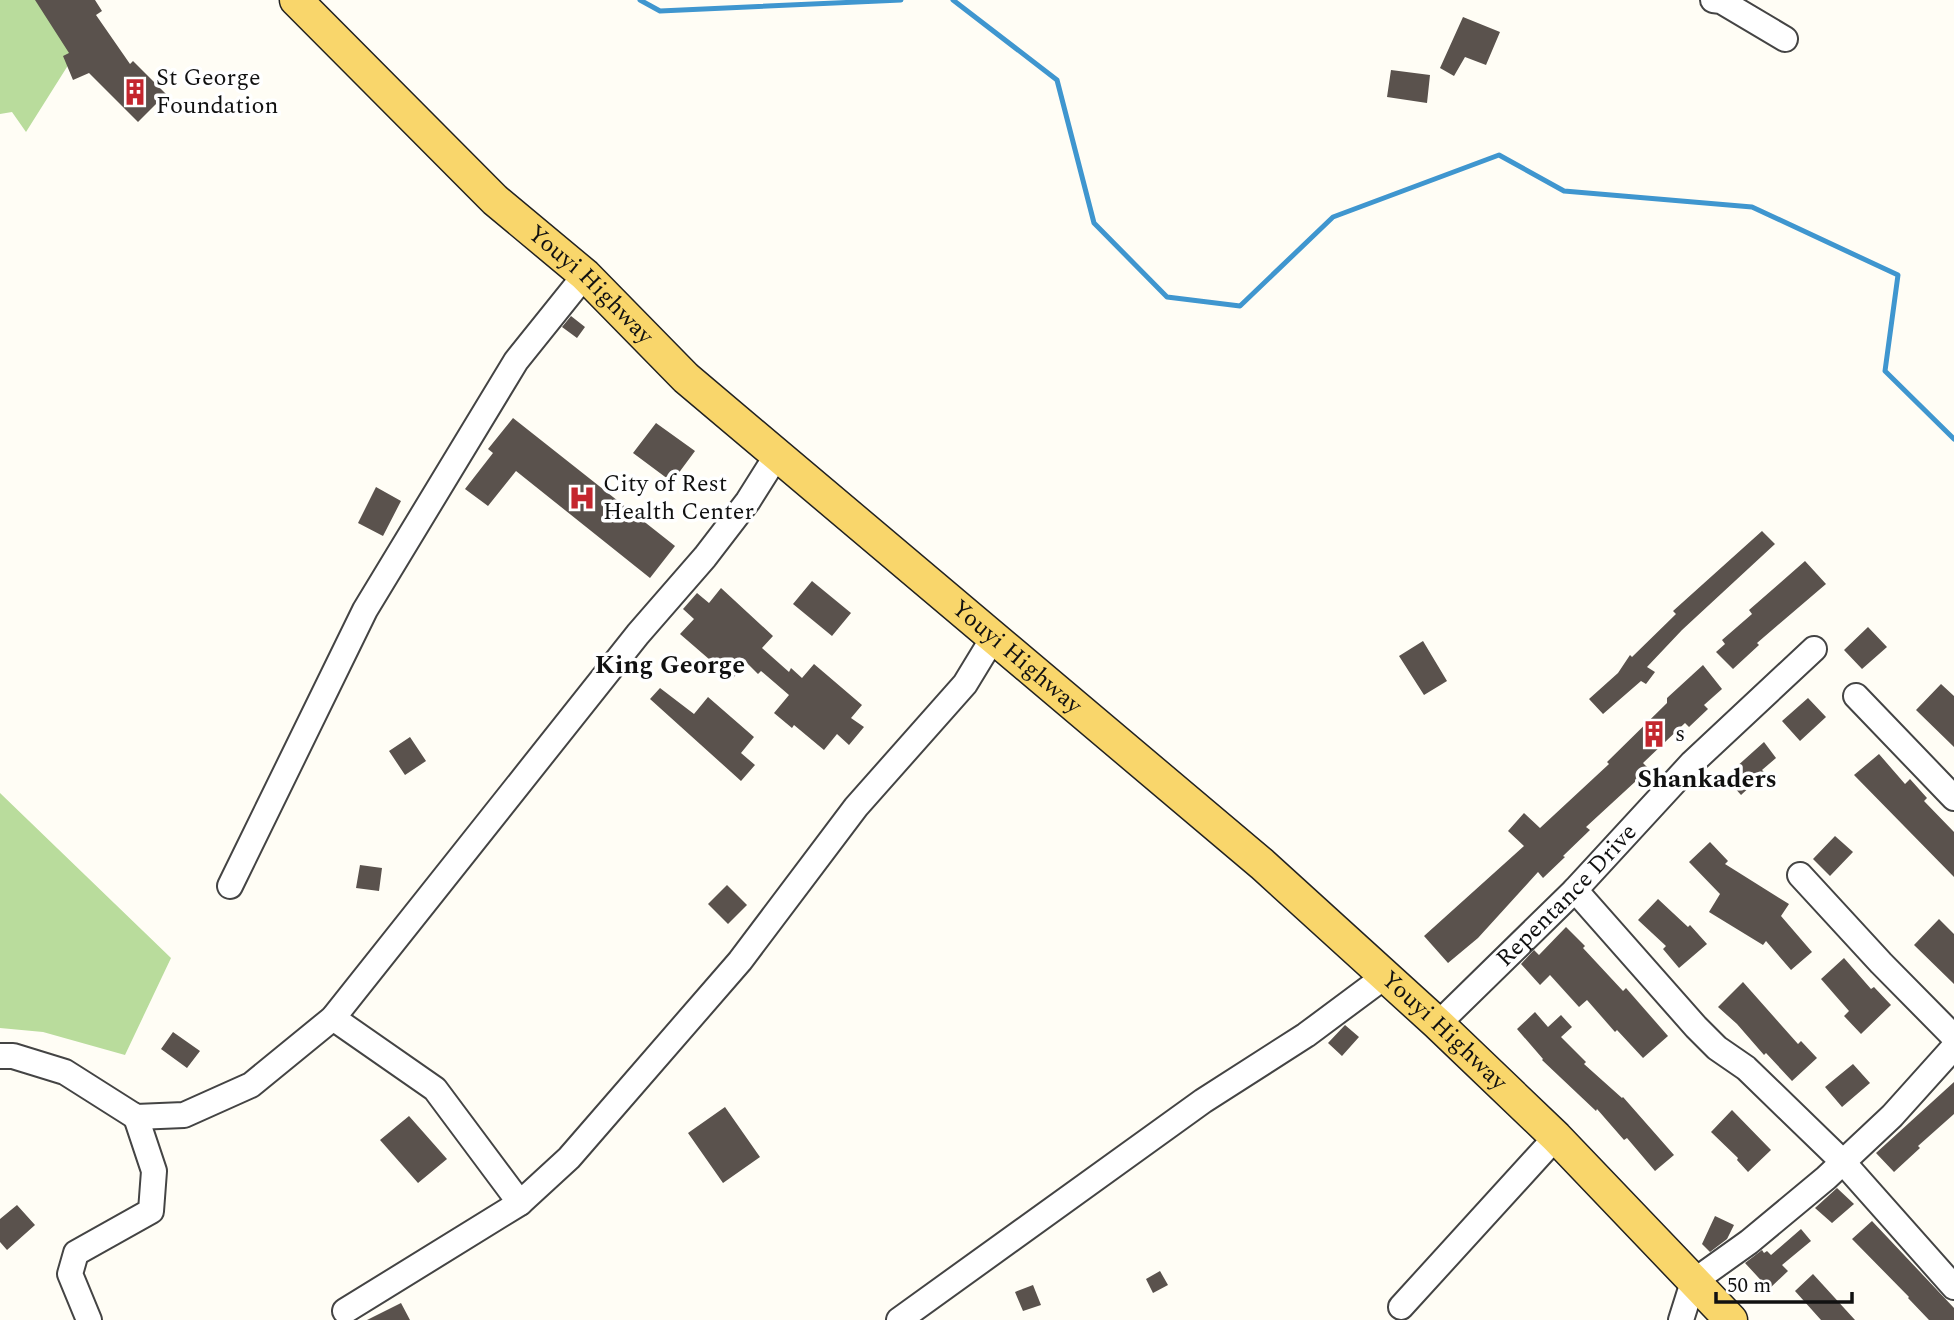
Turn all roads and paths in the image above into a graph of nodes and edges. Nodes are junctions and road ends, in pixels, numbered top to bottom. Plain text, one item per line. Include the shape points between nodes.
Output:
1 (296, 0) edge
2 (1713, 0) edge
3 (1785, 39) dead end
4 (585, 275) junction
5 (777, 455) junction
6 (993, 638) junction
7 (1814, 649) dead end
8 (1856, 696) dead end
9 (1954, 799) edge
10 (1800, 875) dead end
11 (230, 886) dead end
12 (1575, 890) junction
13 (1384, 977) junction
14 (333, 1018) junction
15 (1438, 1024) junction
16 (1954, 1037) edge
17 (1954, 1047) edge
18 (0, 1056) edge
19 (136, 1117) junction
20 (1556, 1138) junction
21 (1843, 1162) junction
22 (520, 1203) junction
23 (1693, 1282) junction
24 (1953, 1283) edge
25 (1401, 1307) dead end
26 (345, 1311) dead end
27 (926, 1311) edge
28 (89, 1320) edge
29 (899, 1320) edge
30 (1681, 1320) edge
31 (1731, 1320) edge

1 - 4 main road, Youyi Highway via 495,200
2 - 3 street
4 - 5 main road, Youyi Highway via 686,378
4 - 11 street via 516,361 365,610
5 - 6 main road, Youyi Highway
5 - 14 street via 705,557 638,634
6 - 13 main road, Youyi Highway via 1262,864
6 - 22 street via 965,684 856,807 740,961 569,1158
7 - 12 street, Repentance Drive via 1692,763
8 - 9 street
10 - 16 street
12 - 15 street, Repentance Drive
12 - 21 street via 1696,1027 1746,1068
13 - 15 main road, Youyi Highway
13 - 27 street via 1306,1035 1203,1101
14 - 19 street via 251,1085 184,1115
14 - 22 street via 435,1089
15 - 20 main road, Youyi Highway
17 - 21 street
18 - 19 street via 65,1072
19 - 28 street via 154,1171 151,1211 76,1253 69,1274
20 - 23 main road, Youyi Highway
20 - 25 street
21 - 23 street via 1749,1242
21 - 24 street
22 - 26 street
23 - 30 street
23 - 31 main road, Youyi Highway
27 - 29 street

